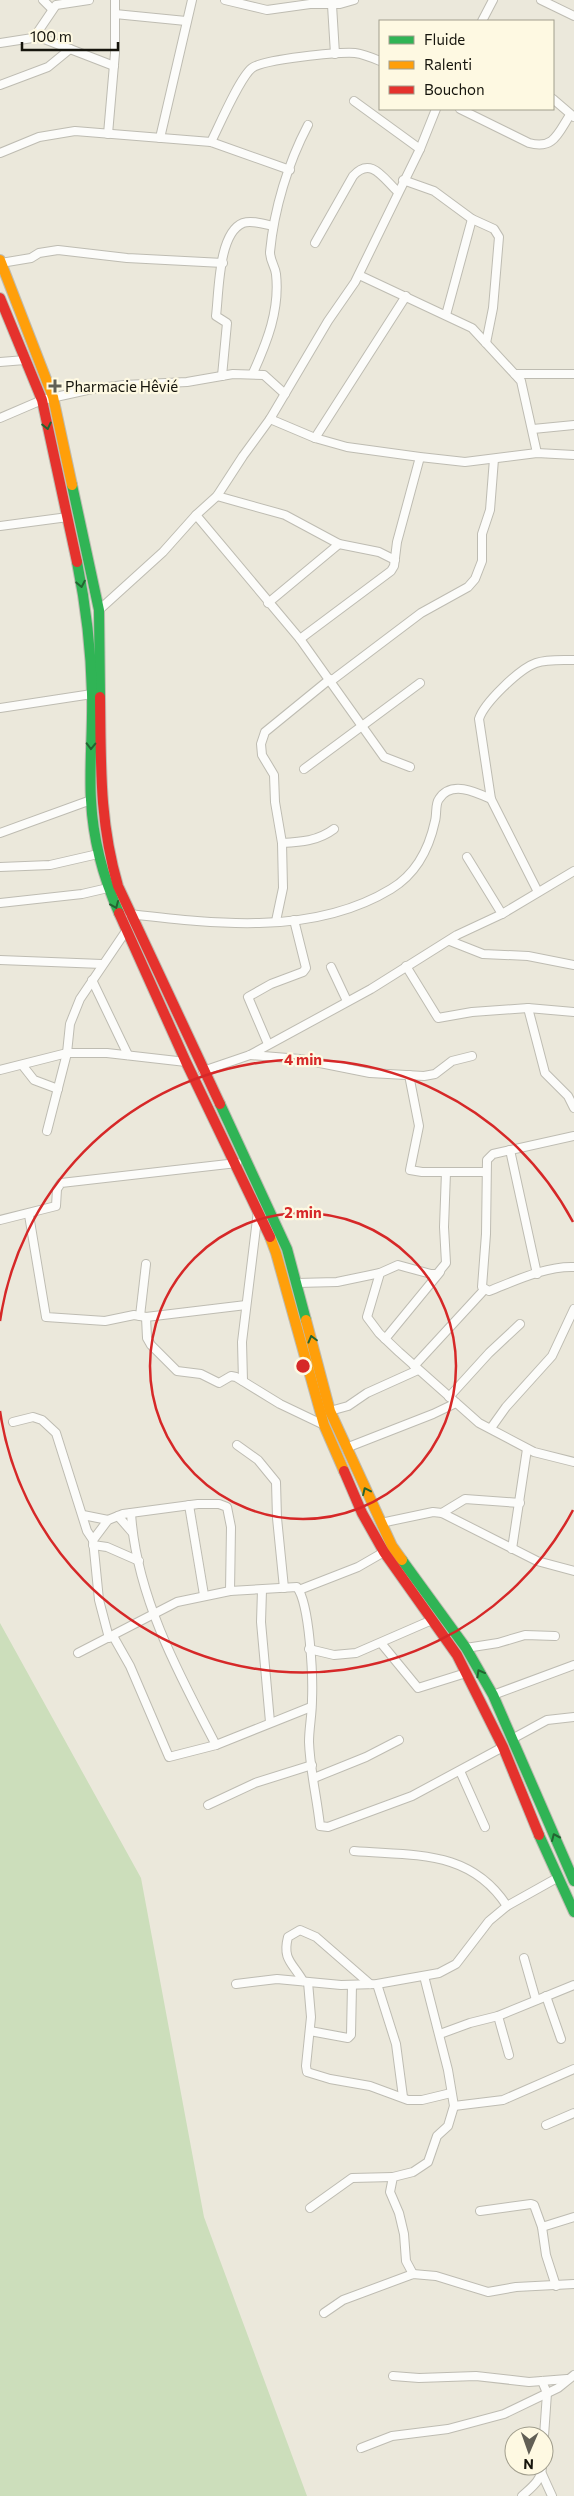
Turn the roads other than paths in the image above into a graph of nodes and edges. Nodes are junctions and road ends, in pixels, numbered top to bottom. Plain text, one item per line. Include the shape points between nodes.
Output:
1 (43, 0) edge
2 (89, 0) edge
3 (115, 0) edge
4 (192, 0) edge
5 (225, 0) edge
6 (354, 0) edge
7 (493, 0) edge
8 (541, 0) edge
9 (61, 1) edge
10 (332, 5) junction
11 (52, 9) junction
12 (116, 14) junction
13 (574, 16) edge
14 (483, 20) edge
15 (186, 21) junction
16 (35, 36) junction
17 (0, 44) edge
18 (70, 49) junction
19 (334, 54) junction
20 (379, 61) edge
21 (114, 66) junction
22 (0, 85) edge
23 (554, 100) edge
24 (354, 101) dead end
25 (436, 110) edge
26 (462, 110) edge
27 (572, 116) edge
28 (308, 125) dead end
29 (108, 134) junction
30 (160, 138) junction
31 (211, 142) junction
32 (420, 149) junction
33 (0, 153) edge
34 (290, 170) junction
35 (403, 180) junction
36 (398, 192) junction
37 (472, 219) junction
38 (273, 226) junction
39 (314, 243) dead end
40 (1, 262) edge
41 (223, 263) junction
42 (359, 274) junction
43 (406, 296) junction
44 (0, 298) edge
45 (446, 315) junction
46 (3, 317) edge
47 (486, 343) junction
48 (25, 360) junction
49 (0, 362) edge
50 (254, 374) junction
51 (516, 374) junction
52 (574, 374) edge
53 (222, 376) junction
54 (285, 394) junction
55 (52, 398) junction
56 (42, 400) junction
57 (0, 418) edge
58 (270, 420) junction
59 (574, 425) edge
60 (533, 429) junction
61 (315, 438) junction
62 (537, 453) junction
63 (574, 455) edge
64 (420, 457) junction
65 (494, 459) junction
66 (217, 496) junction
67 (196, 515) junction
68 (68, 517) junction
69 (0, 526) edge
70 (339, 544) junction
71 (395, 560) junction
72 (268, 603) junction
73 (99, 610) junction
74 (300, 639) junction
75 (574, 660) edge
76 (330, 680) junction
77 (420, 683) dead end
78 (92, 694) junction
79 (0, 708) edge
80 (361, 725) junction
81 (410, 766) dead end
82 (304, 769) dead end
83 (491, 798) junction
84 (91, 800) junction
85 (334, 829) dead end
86 (0, 834) edge
87 (282, 843) junction
88 (98, 854) junction
89 (467, 858) dead end
90 (0, 867) edge
91 (574, 871) edge
92 (108, 888) junction
93 (538, 892) junction
94 (0, 903) edge
95 (130, 914) junction
96 (502, 914) junction
97 (294, 920) junction
98 (276, 921) junction
99 (126, 931) junction
100 (450, 941) junction
101 (0, 960) edge
102 (102, 964) junction
103 (574, 964) edge
104 (406, 966) junction
105 (331, 967) dead end
106 (92, 980) junction
107 (347, 1002) junction
108 (528, 1008) junction
109 (574, 1012) edge
110 (268, 1044) junction
111 (67, 1053) junction
112 (250, 1054) junction
113 (128, 1055) junction
114 (472, 1056) dead end
115 (186, 1062) junction
116 (23, 1066) junction
117 (0, 1070) edge
118 (203, 1071) junction
119 (409, 1075) junction
120 (58, 1089) junction
121 (574, 1108) edge
122 (47, 1131) dead end
123 (574, 1136) edge
124 (510, 1150) junction
125 (237, 1163) junction
126 (446, 1172) junction
127 (486, 1172) junction
128 (258, 1209) junction
129 (29, 1215) junction
130 (0, 1220) edge
131 (146, 1264) dead end
132 (574, 1268) edge
133 (440, 1272) junction
134 (380, 1273) junction
135 (537, 1274) junction
136 (297, 1283) junction
137 (484, 1290) junction
138 (246, 1305) junction
139 (574, 1309) edge
140 (143, 1317) junction
141 (520, 1324) dead end
142 (385, 1339) junction
143 (416, 1368) junction
144 (243, 1380) junction
145 (449, 1397) junction
146 (456, 1403) junction
147 (330, 1411) junction
148 (14, 1422) dead end
149 (324, 1425) junction
150 (491, 1428) junction
151 (237, 1445) dead end
152 (346, 1448) junction
153 (527, 1449) junction
154 (574, 1462) edge
155 (520, 1502) junction
156 (189, 1505) junction
157 (131, 1512) junction
158 (442, 1513) junction
159 (83, 1515) junction
160 (118, 1516) junction
161 (108, 1520) junction
162 (381, 1523) junction
163 (132, 1532) junction
164 (93, 1543) junction
165 (512, 1549) junction
166 (384, 1552) junction
167 (139, 1561) junction
168 (574, 1571) edge
169 (284, 1588) junction
170 (262, 1590) junction
171 (299, 1590) junction
172 (230, 1591) junction
173 (204, 1596) junction
174 (154, 1614) junction
175 (432, 1620) junction
176 (555, 1636) dead end
177 (111, 1637) junction
178 (381, 1643) junction
179 (466, 1648) junction
180 (309, 1649) junction
181 (78, 1653) dead end
182 (574, 1664) edge
183 (466, 1673) junction
184 (492, 1695) junction
185 (311, 1707) junction
186 (574, 1717) edge
187 (270, 1722) junction
188 (512, 1739) junction
189 (399, 1740) dead end
190 (216, 1745) junction
191 (503, 1747) junction
192 (312, 1765) junction
193 (460, 1771) junction
194 (314, 1778) junction
195 (208, 1805) dead end
196 (485, 1827) dead end
197 (354, 1851) dead end
198 (570, 1861) edge
199 (557, 1878) junction
200 (574, 1881) edge
201 (507, 1906) junction
202 (574, 1912) edge
203 (524, 1958) dead end
204 (424, 1976) junction
205 (306, 1981) junction
206 (236, 1984) dead end
207 (373, 1984) junction
208 (352, 1985) junction
209 (574, 1985) edge
210 (546, 1996) junction
211 (536, 2000) junction
212 (498, 2016) junction
213 (310, 2031) junction
214 (440, 2034) junction
215 (561, 2039) dead end
216 (509, 2055) dead end
217 (574, 2069) edge
218 (451, 2093) junction
219 (403, 2097) junction
220 (454, 2106) junction
221 (574, 2113) edge
222 (546, 2125) dead end
223 (393, 2177) junction
224 (310, 2208) dead end
225 (480, 2211) dead end
226 (574, 2217) edge
227 (542, 2226) junction
228 (413, 2274) junction
229 (574, 2284) edge
230 (556, 2286) junction
231 (324, 2313) dead end
232 (393, 2376) dead end
233 (571, 2377) edge
234 (542, 2381) junction
235 (548, 2393) junction
236 (545, 2426) edge
237 (361, 2448) dead end
238 (540, 2476) edge
239 (544, 2476) edge
240 (522, 2496) edge
241 (552, 2496) edge

1 - 11 street
2 - 9 street
3 - 12 street
4 - 15 street
5 - 10 street via 267,10 310,4
6 - 10 street
7 - 14 street
8 - 13 street
9 - 11 street
10 - 19 street
11 - 16 street
12 - 15 street
12 - 21 street
15 - 30 street
16 - 17 street
16 - 18 street
18 - 21 street
18 - 22 street via 48,67
19 - 20 street via 356,53
19 - 31 street via 307,56 251,68
21 - 29 street
23 - 27 street
24 - 32 street
25 - 32 street
26 - 27 street via 539,146 553,140
28 - 34 street
29 - 30 street
29 - 33 street via 57,133
30 - 31 street
31 - 34 street
32 - 35 street
34 - 38 street
35 - 36 street
35 - 37 street via 434,191
36 - 39 street via 374,169 360,168
36 - 42 street
37 - 45 street
37 - 47 street via 494,229 500,240
38 - 41 street via 247,222 237,226 226,243
38 - 50 street via 270,257 276,273 273,323
40 - 41 street via 58,250 127,258
40 - 55 street
41 - 53 street via 216,316 227,323
42 - 43 street
42 - 54 street
43 - 45 street
43 - 61 street
44 - 46 street
45 - 47 street via 472,328
46 - 48 street
47 - 51 street
48 - 49 street
48 - 56 street
50 - 53 street
50 - 54 street via 269,378
51 - 52 street
51 - 60 street via 524,388
53 - 55 street via 187,382 124,385
54 - 58 street
55 - 56 street
55 - 73 street
56 - 57 street
56 -> 68 street
58 - 61 street
58 - 66 street
59 - 60 street
60 - 62 street
61 - 64 street via 347,447
62 - 63 street
62 - 65 street
64 - 65 street via 464,462
64 - 71 street
65 - 76 street via 490,510 482,534 482,560 475,579 468,587 421,614
66 - 67 street
66 - 70 street via 285,515
67 - 72 street
67 - 73 street via 162,552
68 - 69 street
68 -> 78 street via 86,611
70 - 71 street via 379,552
70 - 72 street
71 - 74 street via 390,571
72 - 74 street
73 - 95 street via 101,801 108,852
74 - 76 street
75 - 83 street via 530,665 481,712 482,744
76 - 80 street
76 - 87 street via 265,732 263,738 262,756 275,779
77 - 80 street
78 - 79 street
78 -> 84 street
80 - 81 street via 384,757
80 - 82 street
83 - 93 street
83 - 97 street via 469,789 450,790 439,799 431,839 404,881 355,907
84 - 86 street
84 - 88 street
85 - 87 street via 306,841
87 - 98 street via 283,888
88 - 90 street via 50,865
88 - 92 street
89 - 96 street
91 - 93 street
92 - 94 street
92 -> 99 street
93 - 96 street
95 - 98 street via 212,923
95 - 118 street
96 - 100 street
97 - 98 street
97 - 110 street via 306,968 248,997
99 - 102 street
99 - 115 street
100 - 103 street via 482,954 528,956
100 - 104 street
101 - 102 street
102 - 106 street
104 - 107 street
104 - 108 street via 438,1018
105 - 107 street
106 - 111 street via 70,1024
106 - 113 street
107 - 110 street
108 - 109 street
108 - 121 street via 545,1073 568,1096
110 - 112 street
111 - 113 street
111 - 116 street
111 - 120 street
112 - 118 street
112 - 119 street via 370,1073
113 - 115 street
114 - 119 street via 452,1061 435,1074
115 - 125 street
116 - 117 street
116 - 120 street via 34,1080
118 - 136 street via 266,1200 287,1249
119 - 126 street via 419,1126 410,1170
120 - 122 street
123 - 124 street
124 - 127 street via 489,1156
124 - 135 street
125 - 128 street
125 - 129 street via 61,1183 57,1189 56,1206
126 - 127 street
126 - 133 street via 446,1262
127 - 137 street
128 - 138 street
128 - 149 street via 276,1253
129 - 130 street
129 - 140 street via 46,1317 105,1321
131 - 140 street
132 - 135 street via 563,1267
133 - 134 street via 431,1274 398,1265
133 - 142 street
134 - 136 street via 337,1282
134 - 142 street via 367,1317
135 - 137 street
147 -> 136 street
137 - 143 street
138 - 140 street
138 - 144 street via 242,1342
139 - 150 street via 552,1356
140 - 144 street via 151,1345 177,1371 200,1374 219,1383 233,1376
141 - 145 street
142 - 143 street
143 - 145 street
143 - 147 street via 348,1406
144 - 149 street via 280,1404
145 - 146 street
146 - 150 street
146 - 152 street
147 - 152 street
148 - 159 street via 34,1417 56,1433
149 - 166 street via 362,1513
150 - 153 street
151 - 169 street via 258,1460 276,1482
162 -> 152 street
153 - 154 street
153 - 155 street
155 - 158 street via 465,1499
155 - 165 street
156 - 157 street
156 - 172 street via 219,1504 227,1507 231,1526
156 - 173 street
157 - 160 street
157 - 163 street
158 - 162 street
158 - 165 street
159 - 161 street
159 - 164 street
160 - 161 street
160 - 163 street
161 - 164 street
162 - 179 street via 400,1557
163 - 167 street
164 - 167 street
164 - 177 street via 100,1600
165 - 168 street via 537,1561
166 - 171 street
166 - 175 street
167 - 174 street
169 - 170 street
169 - 171 street via 293,1586
170 - 172 street
170 - 187 street
171 - 180 street via 304,1603
172 - 173 street
173 - 174 street via 177,1602
174 - 177 street
174 - 190 street
175 - 178 street
175 - 183 street
176 - 179 street via 524,1635
177 - 181 street
177 - 190 street via 130,1666 167,1756 181,1756
178 - 180 street via 345,1656
178 - 183 street via 418,1688
184 -> 179 street
180 - 185 street
182 - 184 street
183 - 191 street
184 - 188 street
185 - 187 street
185 - 192 street
186 - 188 street via 548,1720
187 - 190 street
198 -> 188 street
189 - 194 street
191 - 193 street
191 - 199 street
192 - 194 street
192 - 195 street via 255,1783
193 - 194 street via 412,1796 328,1827 320,1826
193 - 196 street
197 - 201 street via 450,1861 479,1875
198 - 200 street
199 - 201 street
199 - 202 street
201 - 204 street via 489,1921 456,1964
203 - 211 street
204 - 207 street
204 - 214 street
205 - 206 street via 277,1979
205 - 207 street via 286,1958 288,1937 300,1930 316,1937
205 - 208 street
205 - 213 street
207 - 208 street
207 - 219 street via 396,2044
208 - 213 street via 351,2035 348,2038
209 - 210 street
210 - 211 street
210 - 215 street
211 - 212 street
212 - 214 street via 470,2022
212 - 216 street
213 - 219 street via 307,2072
214 - 218 street
217 - 220 street via 503,2100
218 - 219 street via 422,2100
218 - 220 street
220 - 223 street via 448,2126 437,2136 428,2162 413,2172
221 - 222 street
223 - 224 street via 352,2178
223 - 228 street via 390,2192 404,2234 406,2261
225 - 227 street via 531,2204
226 - 227 street
227 - 230 street via 546,2255
228 - 230 street via 436,2276 488,2292 516,2287
228 - 231 street via 343,2300
229 - 230 street
232 - 234 street via 483,2376
233 - 234 street
233 - 235 street
234 - 235 street
235 - 236 street
235 - 237 street via 490,2418 448,2429 392,2436
238 - 240 street
239 - 241 street

